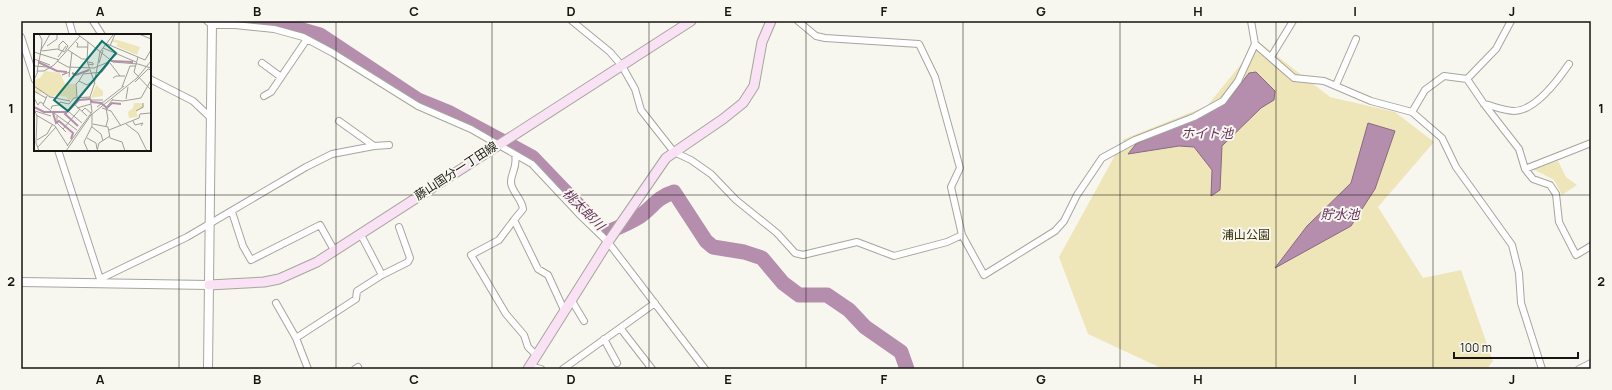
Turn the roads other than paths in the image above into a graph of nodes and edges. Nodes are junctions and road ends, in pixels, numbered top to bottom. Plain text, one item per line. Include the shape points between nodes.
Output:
1 (69, 21) edge
2 (93, 21) edge
3 (572, 21) edge
4 (691, 21) edge
5 (771, 21) edge
6 (798, 21) edge
7 (1251, 21) edge
8 (1293, 21) edge
9 (1511, 21) edge
10 (210, 22) edge
11 (236, 23) edge
12 (73, 34) edge
13 (101, 34) edge
14 (21, 38) edge
15 (307, 39) junction
16 (1356, 39) dead end
17 (1255, 44) junction
18 (1271, 57) junction
19 (262, 63) dead end
20 (1569, 64) dead end
21 (622, 66) junction
22 (34, 77) edge
23 (281, 77) junction
24 (1467, 79) junction
25 (151, 80) edge
26 (1336, 85) junction
27 (264, 96) dead end
28 (1484, 104) junction
29 (1412, 112) junction
30 (211, 118) junction
31 (339, 121) dead end
32 (1591, 143) edge
33 (498, 144) junction
34 (389, 145) dead end
35 (374, 146) junction
36 (58, 151) edge
37 (674, 152) junction
38 (515, 154) junction
39 (1525, 169) junction
40 (232, 212) junction
41 (514, 220) junction
42 (210, 225) junction
43 (399, 227) dead end
44 (360, 233) junction
45 (962, 235) junction
46 (608, 242) junction
47 (1591, 246) edge
48 (334, 250) junction
49 (382, 275) junction
50 (100, 281) junction
51 (21, 282) edge
52 (209, 285) junction
53 (572, 301) junction
54 (276, 303) dead end
55 (655, 303) junction
56 (565, 312) junction
57 (584, 321) dead end
58 (621, 329) junction
59 (296, 338) junction
60 (604, 339) junction
61 (537, 356) junction
62 (617, 363) dead end
63 (1591, 363) edge
64 (529, 368) edge
65 (208, 369) edge
66 (308, 369) edge
67 (541, 369) edge
68 (563, 369) edge
69 (652, 369) edge
70 (705, 369) edge
71 (1542, 369) edge
72 (1579, 369) edge

1 - 12 street
2 - 13 street
3 - 21 street via 610,52
4 - 21 main road, 藤山国分一丁田線
5 - 37 main road via 762,42 754,86 743,103
6 - 45 street via 816,36 825,38 919,44 935,77 960,168 951,187
7 - 17 street
8 - 18 street
9 - 24 street via 1496,48
10 - 11 street
10 - 30 street
11 - 15 street via 274,29
14 - 22 street
15 - 23 street
15 - 33 street via 418,106
16 - 26 street
17 - 18 street
17 - 45 street via 1238,81 1223,101 1194,117 1135,140 1102,158 1077,195 1064,221 1055,231 984,275
18 - 26 street via 1294,78
19 - 23 street
20 - 28 street via 1558,80 1528,107 1514,111
21 - 33 main road, 藤山国分一丁田線
21 - 37 street via 635,89 641,110
23 - 27 street via 271,92
24 - 28 street
24 - 29 street via 1444,76 1425,90
25 - 30 street via 192,101
26 - 29 street via 1375,103
28 - 39 street via 1520,149
29 - 71 street via 1442,138 1456,167 1512,245 1519,273 1521,303
30 - 42 street
31 - 35 street
32 - 39 street
33 - 38 street
33 - 44 main road, 藤山国分一丁田線
34 - 35 street
35 - 40 street via 332,154
36 - 50 street
37 - 45 street via 711,174 736,200 777,233 795,253 803,255 857,242 894,256 947,242
37 - 46 main road via 654,173
38 - 41 street via 516,169 511,184 523,209
38 - 46 street via 533,164
39 - 47 street via 1533,179 1550,185 1556,194 1559,222 1576,255
40 - 42 street
40 - 48 street via 243,246 251,260 320,225
41 - 56 street via 538,269 548,275
41 - 61 street via 499,240 471,255 506,314 524,335 528,347
42 - 50 street
42 - 52 street
43 - 49 street via 410,258 408,262
44 - 48 main road, 藤山国分一丁田線
44 - 49 street
46 - 53 main road
46 - 55 street
48 - 52 main road, 藤山国分一丁田線 via 317,262 279,279
49 - 59 street via 357,291 356,299
50 - 51 street
50 - 52 street
52 - 65 street
53 - 56 main road
53 - 57 street
54 - 59 street
55 - 58 street
55 - 70 street
56 - 61 main road
58 - 60 street via 615,330
58 - 69 street
59 - 66 street
60 - 62 street
60 - 68 street
61 - 64 main road
63 - 72 street
64 - 67 street

